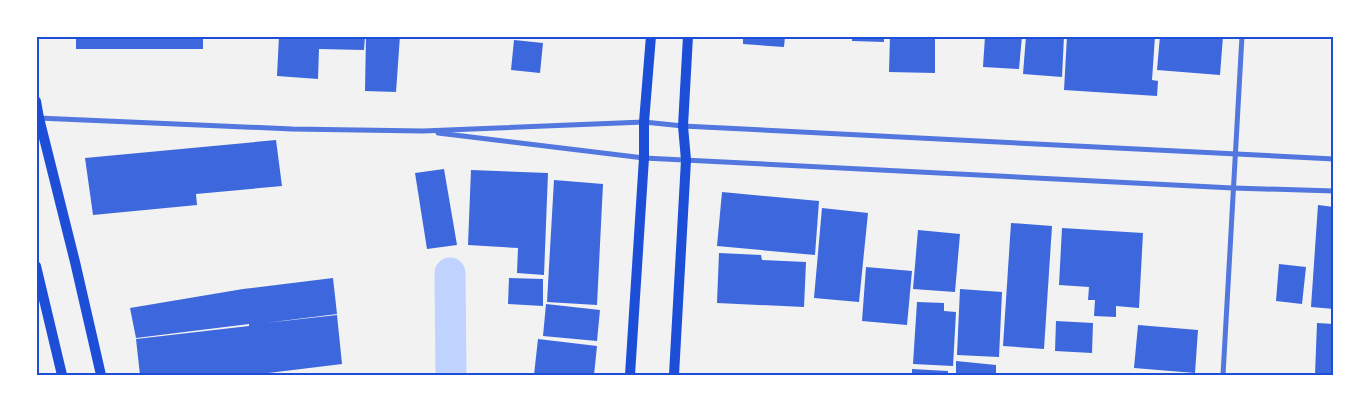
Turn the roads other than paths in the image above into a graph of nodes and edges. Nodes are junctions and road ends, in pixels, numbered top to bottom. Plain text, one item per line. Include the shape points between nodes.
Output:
1 (651, 36) edge
2 (688, 36) edge
3 (1242, 36) edge
4 (36, 102) edge
5 (38, 118) edge
6 (644, 122) junction
7 (683, 126) junction
8 (423, 131) junction
9 (1235, 154) junction
10 (644, 158) junction
11 (1334, 159) edge
12 (686, 160) junction
13 (1233, 188) junction
14 (1334, 191) edge
15 (36, 266) edge
16 (62, 375) edge
17 (101, 375) edge
18 (630, 375) edge
19 (674, 375) edge
20 (1223, 375) edge

1 - 6 main road
2 - 7 main road
3 - 9 street
4 - 5 main road
5 - 8 street
5 - 17 main road
6 - 7 street
6 - 8 street
6 - 10 main road
7 - 9 street
7 - 12 main road
8 - 10 street
9 - 11 street
9 - 13 street
10 - 12 street
10 - 18 main road
12 - 13 street
12 - 19 main road
13 - 14 street
13 - 20 street
15 - 16 main road

